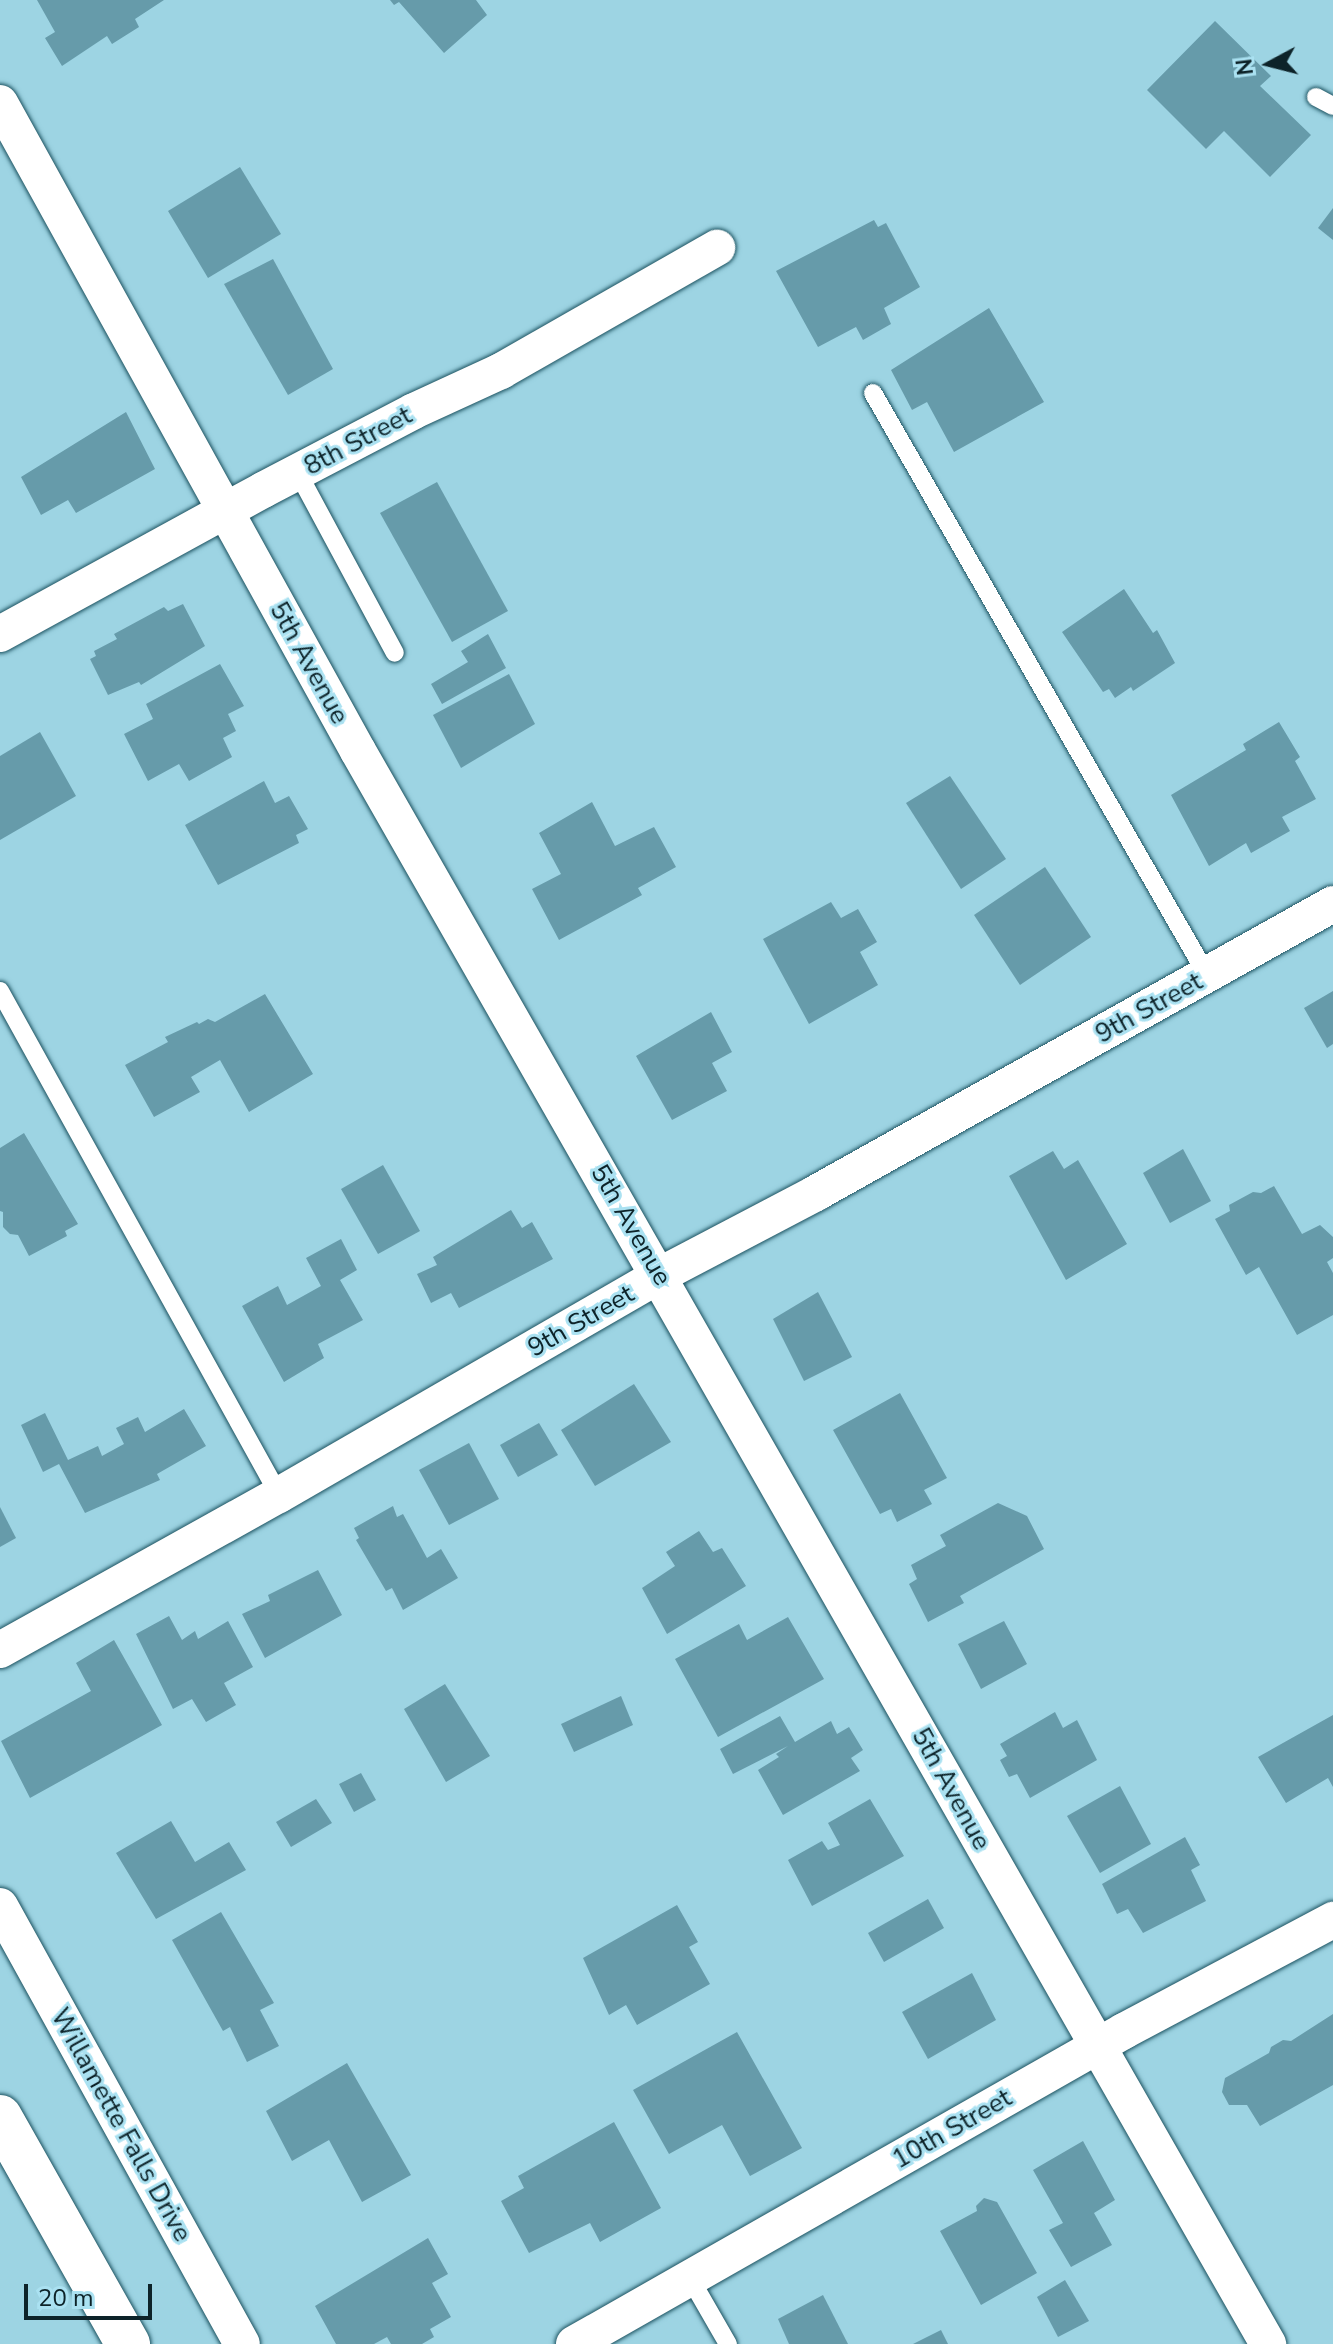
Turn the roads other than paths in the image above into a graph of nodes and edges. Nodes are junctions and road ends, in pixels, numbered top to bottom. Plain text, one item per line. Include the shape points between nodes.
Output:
1 (0, 103) edge
2 (717, 248) dead end
3 (873, 393) dead end
4 (298, 473) junction
5 (224, 511) junction
6 (0, 634) edge
7 (395, 653) dead end
8 (1333, 904) edge
9 (1207, 975) junction
10 (0, 991) edge
11 (660, 1275) junction
12 (279, 1495) junction
13 (0, 1650) edge
14 (0, 1906) edge
15 (1333, 1920) edge
16 (1099, 2046) junction
17 (0, 2117) edge
18 (690, 2278) junction
19 (128, 2344) edge
20 (242, 2344) edge
21 (574, 2344) edge
22 (728, 2344) edge
23 (1268, 2344) edge

1 - 5 street, 5th Avenue
2 - 4 street, 8th Street via 501,371
3 - 9 lane
4 - 5 street, 8th Street
4 - 7 lane
5 - 6 street, 8th Street
5 - 11 street, 5th Avenue
8 - 9 street, 9th Street
9 - 11 street, 9th Street
10 - 12 lane
11 - 12 street, 9th Street
11 - 16 street, 5th Avenue
12 - 13 street, 9th Street
14 - 20 street, Willamette Falls Drive
15 - 16 street, 10th Street
16 - 18 street, 10th Street
16 - 23 street, 5th Avenue
17 - 19 street
18 - 21 street, 10th Street
18 - 22 lane

